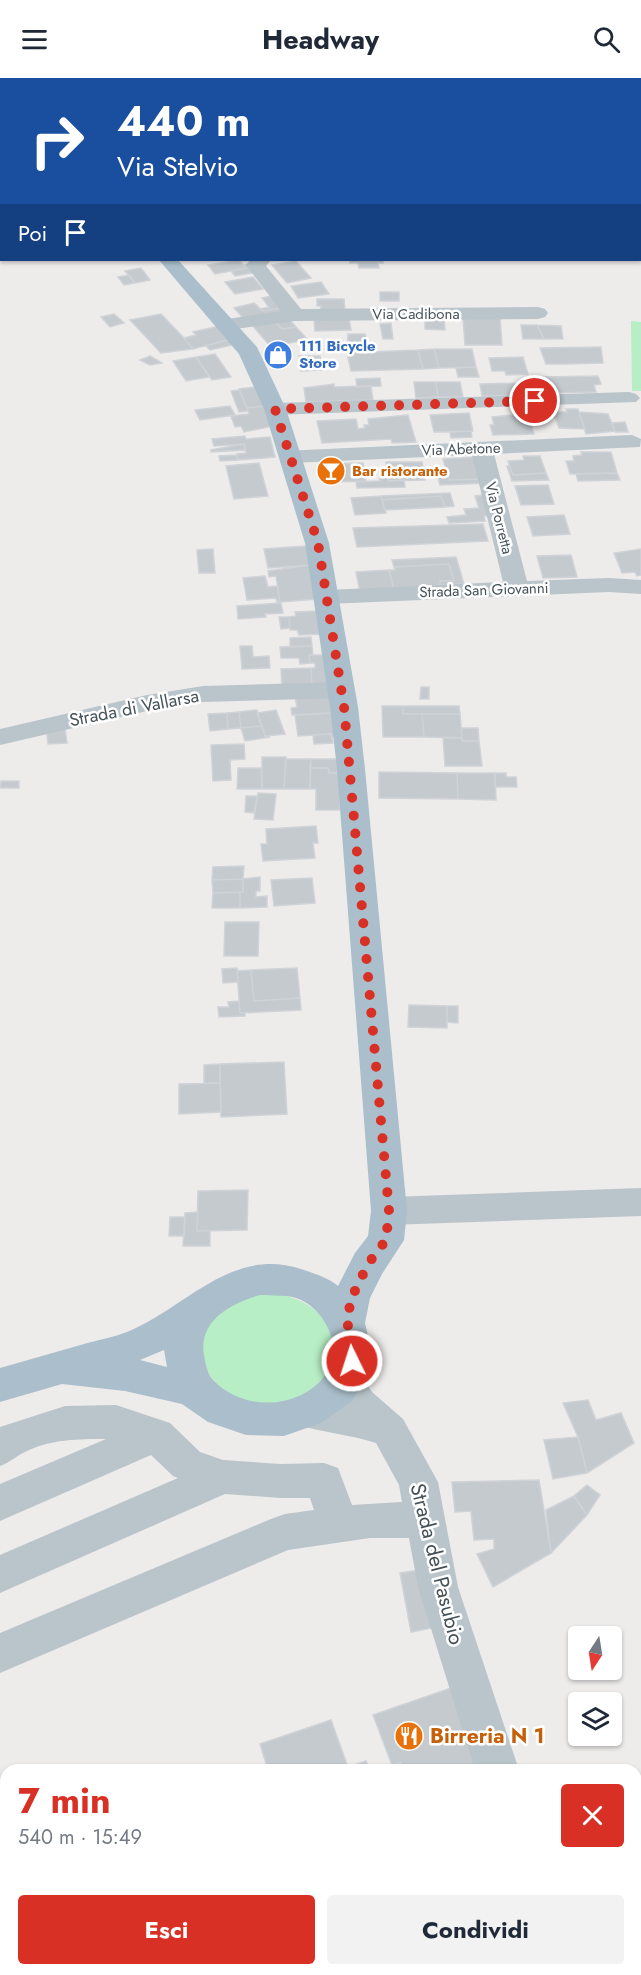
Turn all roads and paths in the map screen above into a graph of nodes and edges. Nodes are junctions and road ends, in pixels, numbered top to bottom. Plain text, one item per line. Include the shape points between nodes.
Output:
1 (169, 261) edge
2 (261, 261) edge
3 (538, 313) dead end
4 (295, 315) junction
5 (227, 324) junction
6 (629, 398) dead end
7 (275, 409) junction
8 (632, 442) dead end
9 (481, 448) junction
10 (291, 456) junction
11 (641, 587) edge
12 (517, 588) junction
13 (327, 597) junction
14 (341, 690) junction
15 (0, 737) edge
16 (641, 1202) edge
17 (389, 1211) junction
18 (368, 1264) junction
19 (298, 1283) junction
20 (197, 1312) junction
21 (347, 1322) junction
22 (62, 1367) junction
23 (344, 1381) junction
24 (0, 1384) edge
25 (200, 1393) junction
26 (309, 1412) junction
27 (389, 1431) junction
28 (156, 1435) junction
29 (0, 1449) edge
30 (223, 1477) junction
31 (0, 1503) edge
32 (425, 1520) junction
33 (339, 1524) junction
34 (0, 1574) edge
35 (0, 1653) edge
36 (495, 1764) edge

1 - 5 main road
2 - 4 street via 255,265
3 - 4 street, Via Cadibona
4 - 5 street, Via Cadibona
5 - 7 main road via 249,352
6 - 7 street
7 - 10 main road
8 - 9 street, Via Abetone
9 - 10 street, Via Abetone
9 - 12 street, Via Porretta
10 - 13 main road via 318,543
11 - 12 street, Strada San Giovanni
12 - 13 street, Strada San Giovanni
13 - 14 main road
14 - 15 street, Strada di Vallarsa via 203,694 147,702
14 - 17 main road
16 - 17 street
17 - 18 main road via 386,1240
18 - 19 main road via 340,1278
18 - 21 main road via 351,1299
19 - 20 main road via 253,1280 231,1286
19 - 21 main road via 335,1305
20 - 22 main road via 135,1346
20 - 25 main road via 186,1332 183,1353 188,1374
21 - 23 main road via 352,1361
22 - 24 main road
22 - 25 main road via 137,1376
23 - 26 main road
23 - 27 street, Strada del Pasubio via 359,1404
25 - 26 main road via 222,1410 250,1419 280,1420
26 - 27 street via 350,1418
27 - 32 street, Strada del Pasubio via 418,1482
28 - 29 street via 116,1422 65,1423 12,1439
28 - 30 street via 187,1464
28 - 31 street
30 - 33 street via 324,1480
30 - 34 street
32 - 33 street
32 - 36 street, Strada del Pasubio via 438,1587
33 - 35 street via 285,1532

